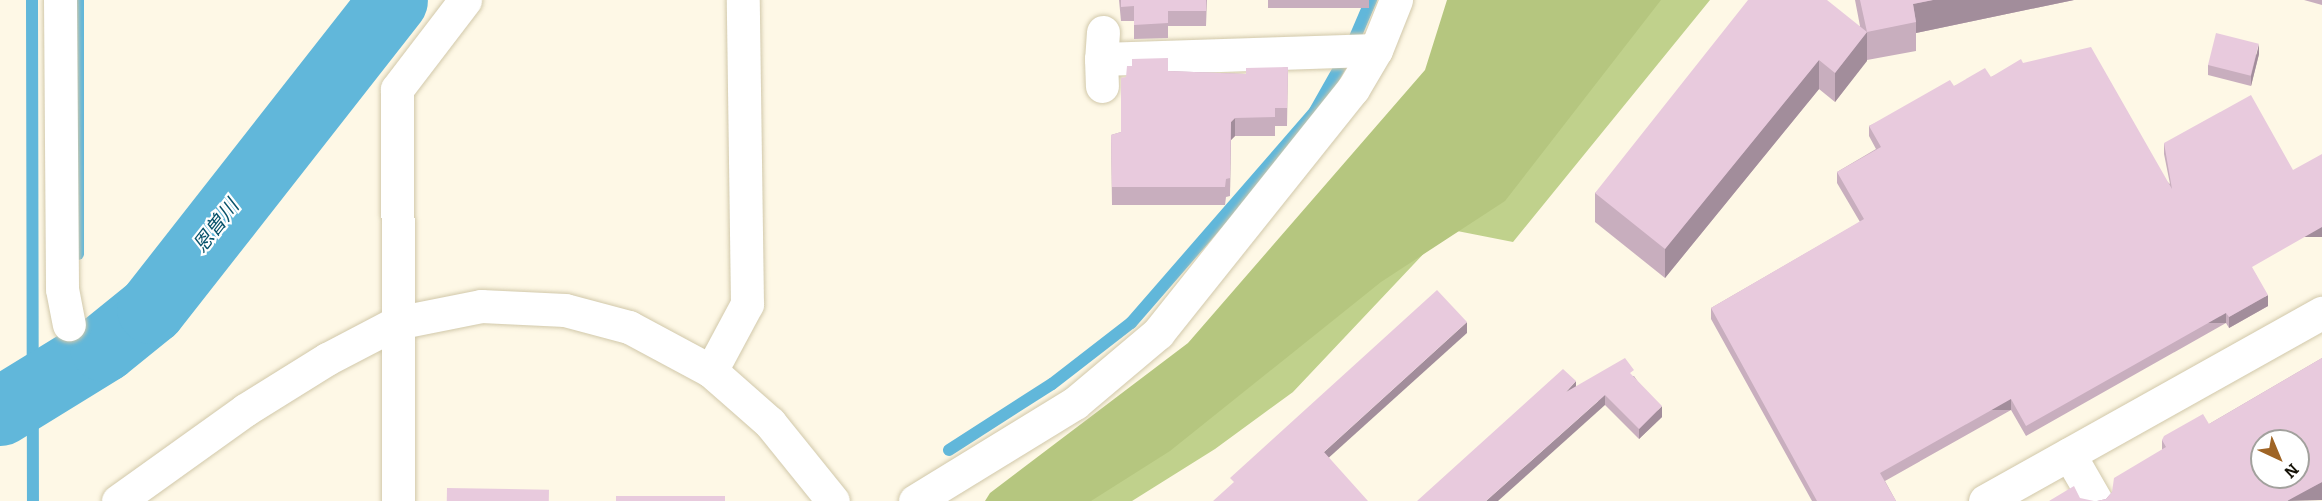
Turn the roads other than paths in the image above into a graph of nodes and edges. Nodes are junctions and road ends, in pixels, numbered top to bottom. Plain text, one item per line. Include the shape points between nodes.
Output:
1 (60, 0) edge
2 (465, 0) edge
3 (743, 0) edge
4 (1396, 0) edge
5 (1376, 50) junction
6 (1102, 59) dead end
7 (2322, 313) edge
8 (396, 322) junction
9 (69, 324) dead end
10 (711, 371) junction
11 (2069, 454) junction
12 (118, 501) edge
13 (398, 501) edge
14 (833, 501) edge
15 (915, 501) edge
16 (1985, 501) edge
17 (2096, 501) edge

1 - 9 street via 62,289
2 - 8 street via 397,89
3 - 10 street via 747,304
4 - 5 street
5 - 6 street
5 - 15 street via 1308,150 1158,333 1075,403
7 - 11 street
8 - 10 street via 481,306 564,310 629,327
8 - 12 street via 327,358 245,410
8 - 13 street
10 - 14 street via 770,423
11 - 16 street
11 - 17 street

